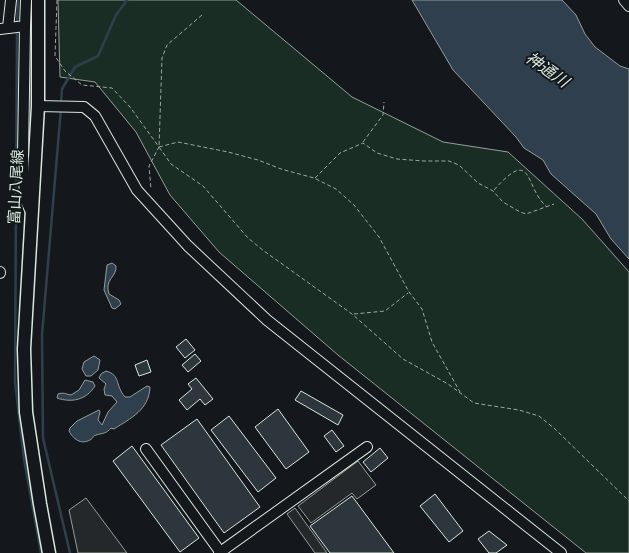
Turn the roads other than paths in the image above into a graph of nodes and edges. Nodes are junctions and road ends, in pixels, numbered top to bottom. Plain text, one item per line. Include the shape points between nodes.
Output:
1 (11, 0) edge
2 (26, 0) edge
3 (38, 0) edge
4 (624, 0) edge
5 (629, 6) edge
6 (13, 28) edge
7 (38, 106) junction
8 (31, 212) junction
9 (367, 447) dead end
10 (146, 449) dead end
11 (49, 553) edge
12 (220, 553) edge
13 (561, 553) edge

1 - 6 street
2 - 6 street
3 - 7 main road, 富山八尾線
4 - 5 street
6 - 8 street via 25,199
7 - 8 main road, 富山八尾線
7 - 13 street via 84,107 95,116 137,190 188,246 267,320
8 - 11 main road, 富山八尾線 via 24,349 26,412
9 - 12 street
10 - 12 street

